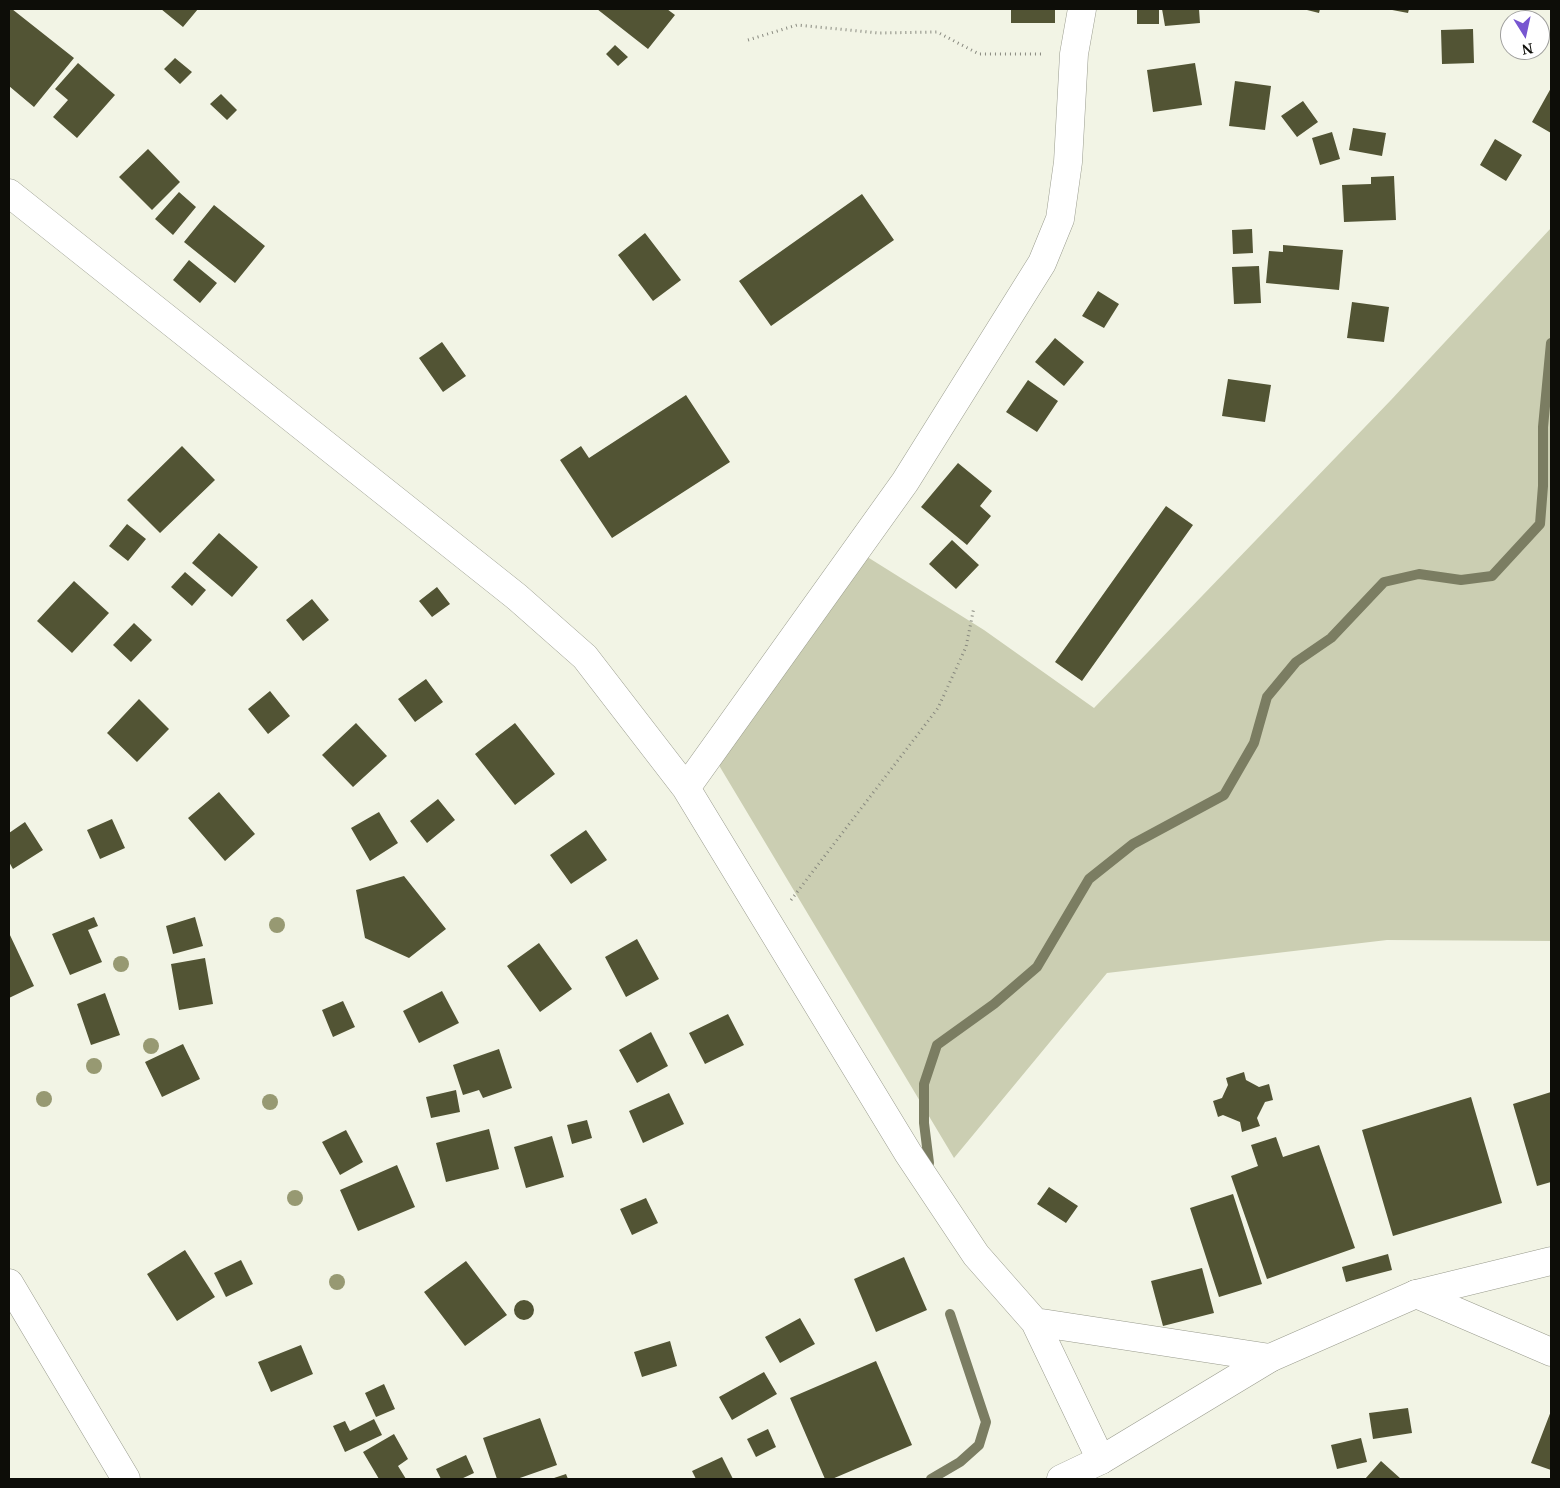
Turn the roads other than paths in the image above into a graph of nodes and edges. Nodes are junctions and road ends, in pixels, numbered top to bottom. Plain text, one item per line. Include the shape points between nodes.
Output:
1 (1082, 9) edge
2 (9, 193) edge
3 (686, 788) junction
4 (1551, 1261) edge
5 (9, 1282) edge
6 (1416, 1294) junction
7 (1036, 1322) junction
8 (1551, 1352) edge
9 (1270, 1358) junction
10 (1101, 1460) junction
11 (126, 1479) edge
12 (1061, 1479) edge

1 - 3 street via 1074,54 1068,162 1061,210 1042,263 905,482
2 - 3 street via 517,596 585,657
3 - 7 street via 908,1153 976,1255
4 - 6 street
5 - 11 street
6 - 8 street
6 - 9 street
7 - 9 street
7 - 10 street
9 - 10 street
10 - 12 street

